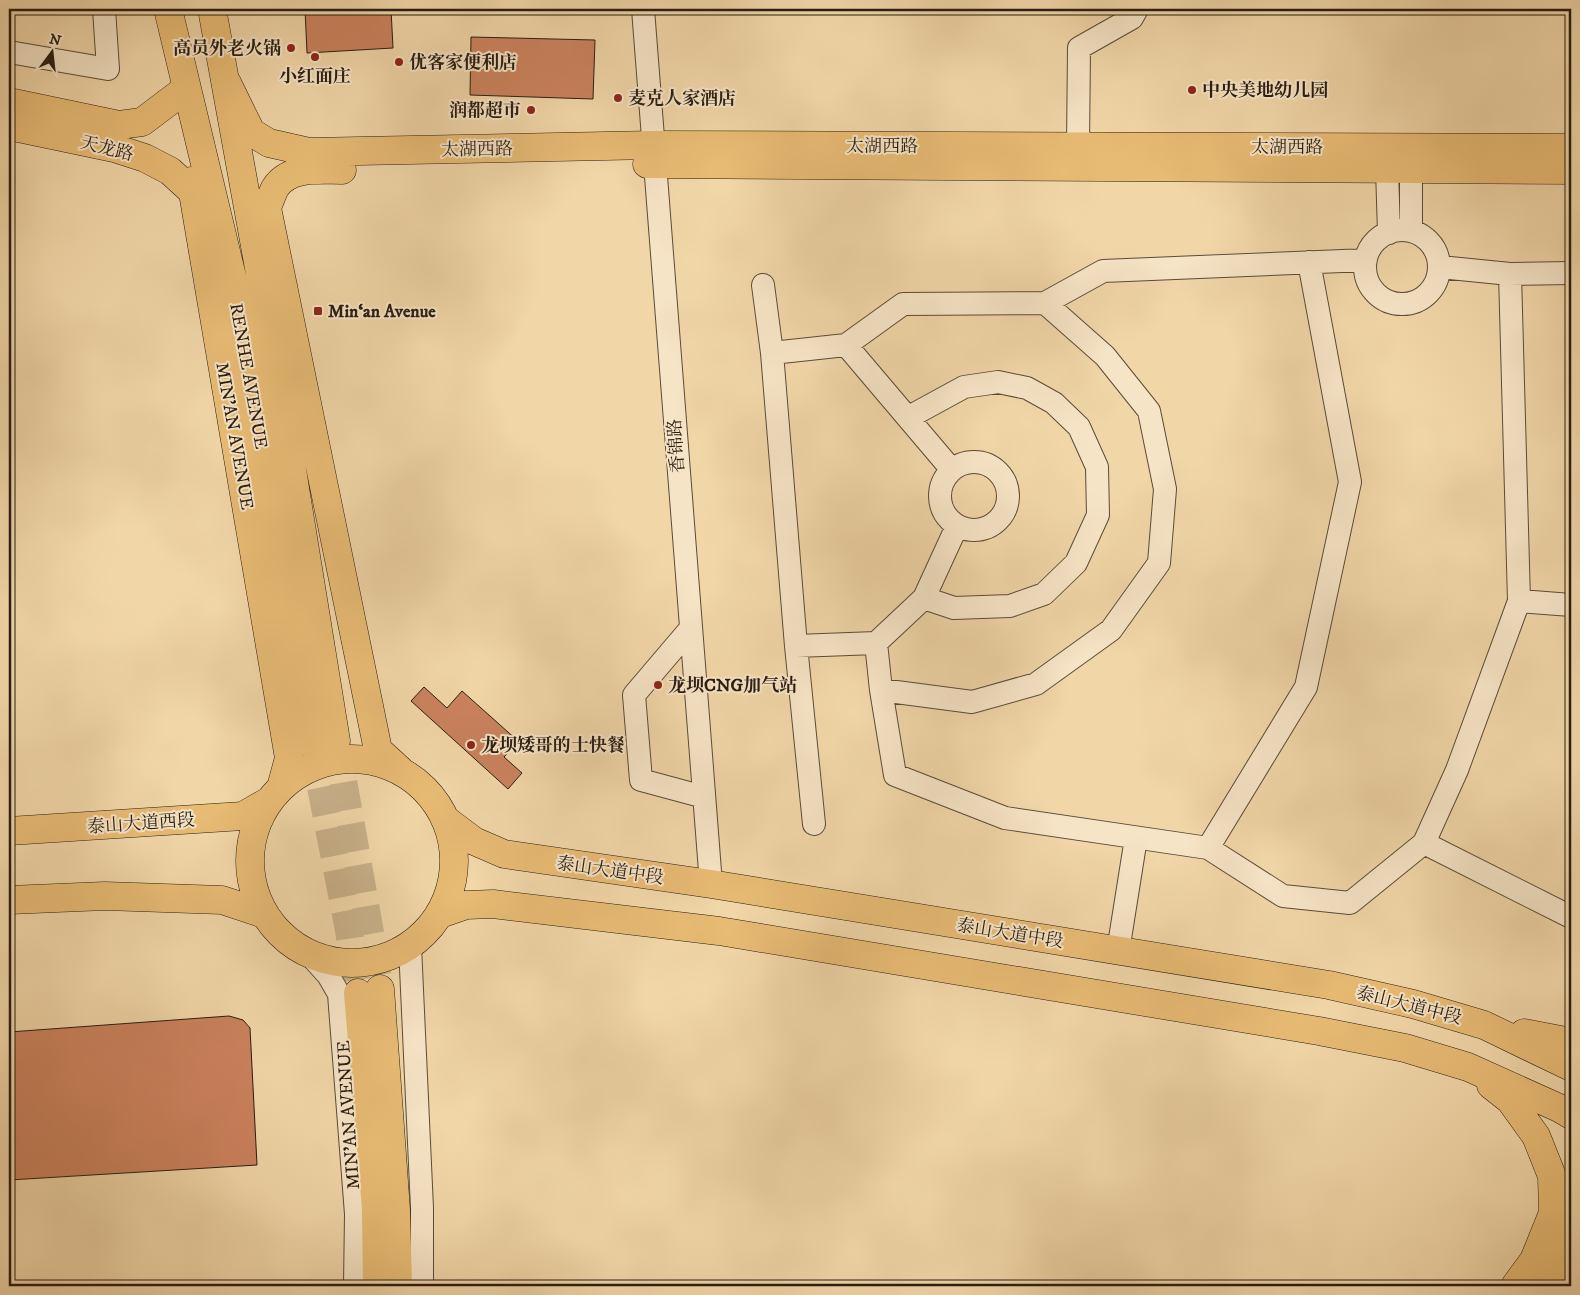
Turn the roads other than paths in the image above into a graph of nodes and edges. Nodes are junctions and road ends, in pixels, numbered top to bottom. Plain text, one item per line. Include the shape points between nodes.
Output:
1 (104, 9) edge
2 (168, 9) edge
3 (212, 9) edge
4 (643, 9) edge
5 (1137, 9) edge
6 (9, 52) edge
7 (227, 83) junction
8 (188, 88) junction
9 (9, 102) edge
10 (9, 126) edge
11 (251, 132) junction
12 (1078, 146) junction
13 (1571, 148) edge
14 (654, 154) junction
15 (1399, 169) junction
16 (1571, 170) edge
17 (194, 194) junction
18 (267, 207) junction
19 (1411, 231) junction
20 (1389, 233) junction
21 (1366, 260) junction
22 (1309, 262) junction
23 (1440, 267) junction
24 (1571, 273) edge
25 (1510, 274) junction
26 (763, 285) dead end
27 (1045, 303) junction
28 (846, 345) junction
29 (772, 353) junction
30 (909, 417) junction
31 (952, 470) junction
32 (957, 526) junction
33 (924, 598) junction
34 (1519, 601) junction
35 (1571, 605) edge
36 (690, 628) junction
37 (876, 643) junction
38 (796, 646) junction
39 (881, 690) junction
40 (400, 770) junction
41 (275, 792) junction
42 (704, 796) junction
43 (446, 820) junction
44 (814, 824) dead end
45 (9, 832) edge
46 (1136, 838) junction
47 (1424, 843) junction
48 (1208, 848) junction
49 (711, 884) junction
50 (9, 900) edge
51 (264, 914) junction
52 (440, 914) junction
53 (1571, 917) edge
54 (410, 946) junction
55 (1118, 951) junction
56 (309, 954) junction
57 (1484, 1025) junction
58 (1571, 1042) edge
59 (1468, 1067) junction
60 (1571, 1067) edge
61 (1571, 1115) edge
62 (1571, 1220) edge
63 (1555, 1269) edge
64 (355, 1286) edge
65 (377, 1286) edge
66 (398, 1286) edge
67 (422, 1286) edge
68 (1515, 1286) edge

1 - 6 street via 108,69
2 - 8 main road, RENHE AVENUE
3 - 7 main road, RENHE AVENUE
4 - 14 street, 香锦路
5 - 12 street via 1132,18 1078,48
7 - 8 main road, RENHE AVENUE via 261,279 325,744 234,285
7 - 11 main road
8 - 9 main road, 天龙路 via 142,122 119,124
8 - 17 main road, MIN'AN AVENUE via 184,145
10 - 17 main road, 天龙路 via 114,148 145,158 170,171
11 - 14 main road, 太湖西路 via 269,143 309,152
11 - 18 main road
12 - 13 main road, 太湖西路
12 - 14 main road, 太湖西路
14 - 15 main road, 太湖西路
14 - 18 main road, 太湖西路 via 310,170 290,173 276,187
14 - 36 street, 香锦路
15 - 16 main road, 太湖西路
15 - 19 street
15 - 20 street
17 - 41 main road, MIN'AN AVENUE via 289,758
18 - 40 main road via 378,750
19 - 20 street
19 - 23 street via 1432,244
20 - 21 street via 1370,248
21 - 22 street
21 - 23 street via 1365,272 1376,294 1399,304 1411,303 1431,290 1438,279
22 - 27 street via 1103,271
22 - 48 street via 1350,482 1306,687
23 - 25 street
24 - 25 street
25 - 34 street
26 - 29 street
27 - 28 street via 904,304
27 - 39 street via 1105,356 1149,411 1165,489 1159,563 1111,630 1036,684 972,702
28 - 29 street
28 - 30 street
29 - 38 street
30 - 31 street
30 - 33 street via 964,387 998,382 1027,388 1054,403 1079,427 1097,467 1098,516 1076,563 1044,594 1010,606 954,608
31 - 32 street via 940,488 940,499 942,510
31 - 32 street via 961,464 982,462 1000,473 1008,492 1008,503 998,521 978,530
32 - 33 street
33 - 37 street
34 - 35 street
34 - 47 street via 1457,770
36 - 42 street, 香锦路
36 - 42 street via 634,695 641,780
37 - 38 street
37 - 39 street
38 - 44 street
39 - 46 street via 895,775 1005,818
40 - 41 main road, 泰山大道西段 via 367,760 344,759 322,763 301,772
40 - 43 main road via 427,791
41 - 45 main road, 泰山大道西段 via 243,816
41 - 51 main road, MIN'AN AVENUE via 258,819 249,852 252,887
42 - 49 street, 香锦路
43 - 49 main road, 泰山大道中段 via 474,841 504,854
43 - 52 main road, MIN'AN AVENUE via 455,854 454,874 450,895
46 - 48 street
46 - 55 street
47 - 48 street via 1350,903 1283,896
47 - 53 street
49 - 55 main road, 泰山大道中段
50 - 51 main road via 104,896 222,900
51 - 56 main road, MIN'AN AVENUE via 283,938
52 - 54 main road, MIN'AN AVENUE via 427,932
52 - 59 main road via 466,905 493,904 719,931 1319,1031 1405,1048
54 - 56 main road, MIN'AN AVENUE via 392,956 350,964
54 - 67 street via 422,1208
55 - 57 main road, 泰山大道中段 via 1329,985 1413,1004
56 - 64 street, MIN'AN AVENUE via 328,974 339,994 356,1214
57 - 58 main road
57 - 60 main road, 泰山大道中段
59 - 61 main road
59 - 63 main road via 1510,1100 1536,1136 1552,1176
62 - 63 main road
63 - 68 main road
65 - 66 main road, MIN'AN AVENUE via 369,991 396,1210

